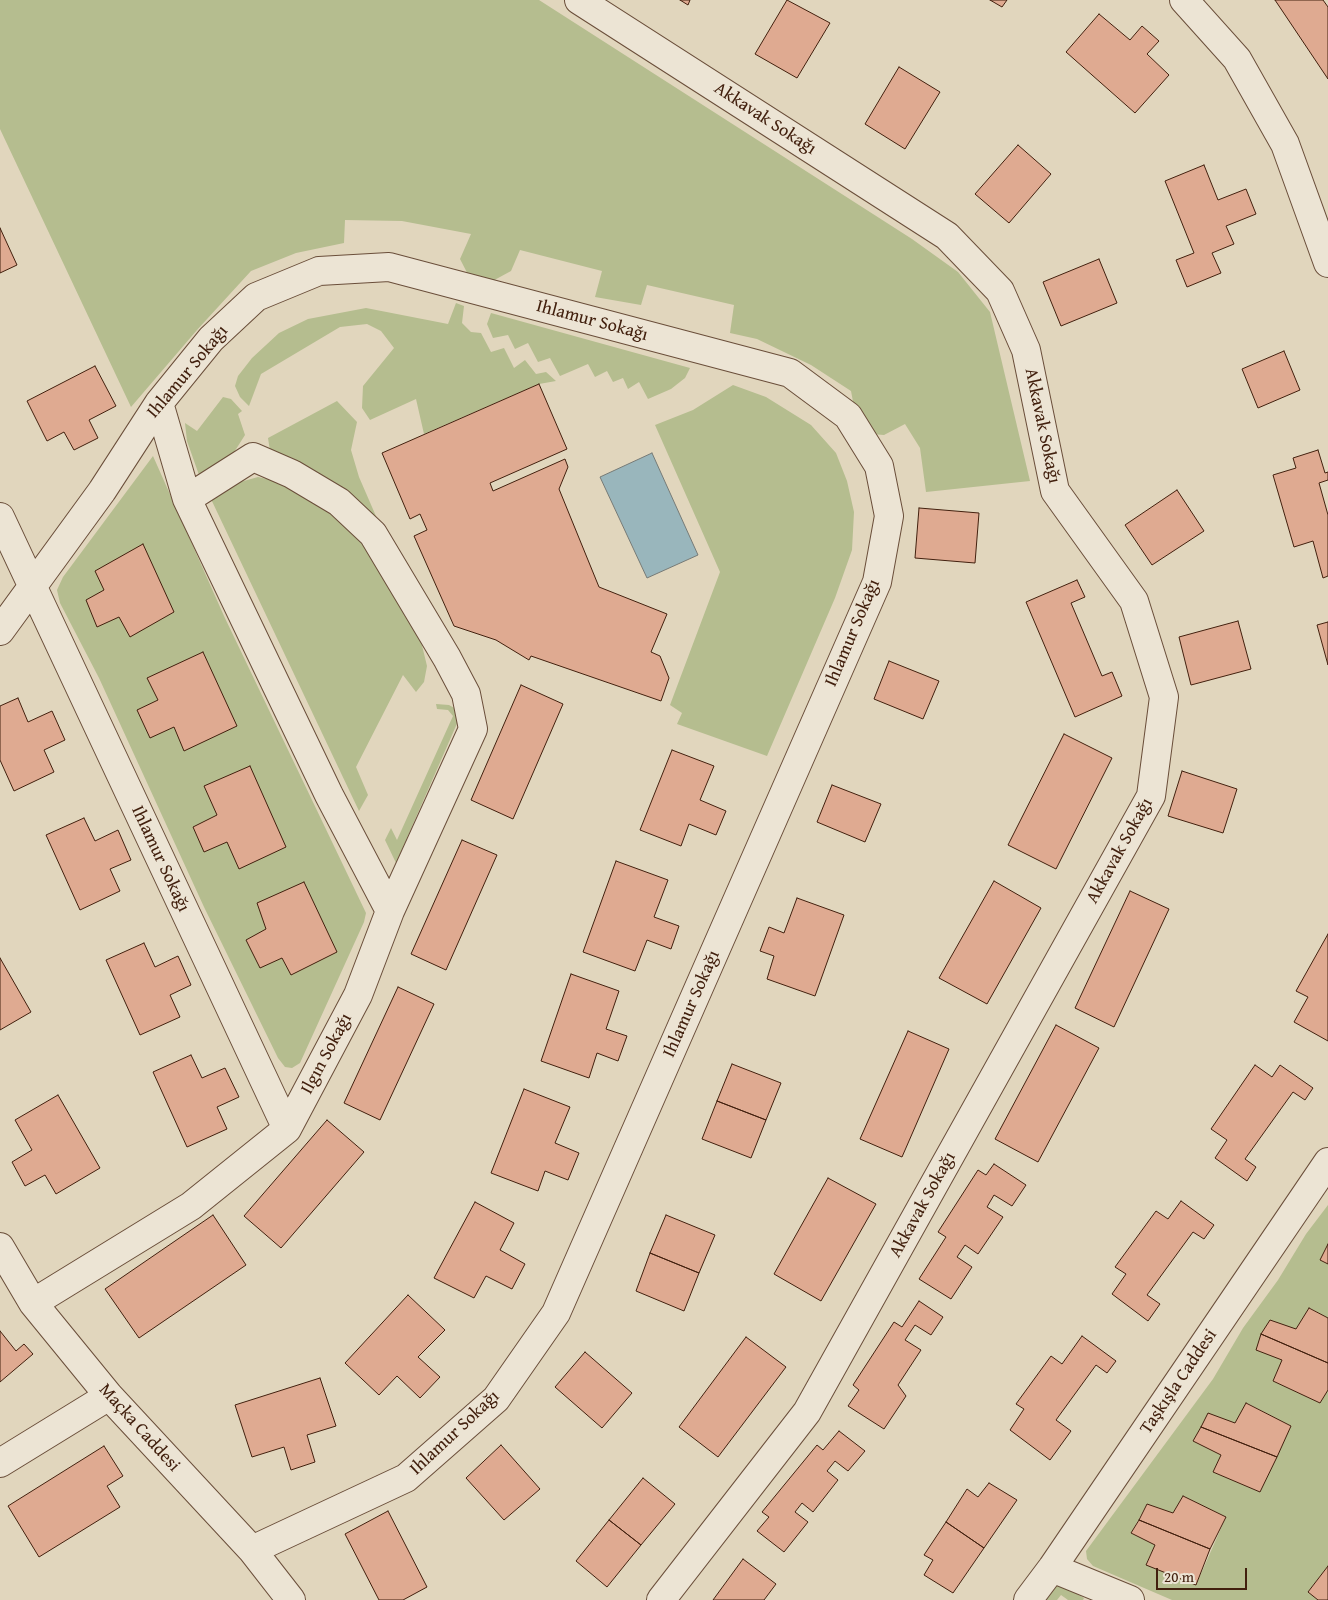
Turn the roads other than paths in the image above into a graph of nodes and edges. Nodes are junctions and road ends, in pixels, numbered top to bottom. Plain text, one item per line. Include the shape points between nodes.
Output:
1 (580, 0) edge
2 (1184, 0) edge
3 (1328, 263) edge
4 (159, 403) junction
5 (187, 499) junction
6 (0, 518) edge
7 (32, 588) junction
8 (0, 631) edge
9 (390, 911) junction
10 (287, 1129) junction
11 (1328, 1162) edge
12 (0, 1247) edge
13 (34, 1303) junction
14 (108, 1396) junction
15 (0, 1463) edge
16 (252, 1550) junction
17 (1052, 1568) junction
18 (1100, 1595) edge
19 (291, 1600) edge
20 (661, 1600) edge
21 (1028, 1600) edge
22 (1130, 1600) edge

1 - 20 street, Akkavak Sokağı via 947,236 1000,291 1026,350 1055,491 1134,601 1164,697 1151,796 807,1412
2 - 3 street via 1237,59 1285,144
4 - 5 street
4 - 7 street, Ihlamur Sokağı via 102,492
4 - 16 street, Ihlamur Sokağı via 211,339 256,297 319,271 388,268 790,373 848,416 879,466 889,516 876,582 556,1313 496,1399 406,1478
5 - 9 street via 329,795
5 - 9 street, Ilgın Sokağı via 253,458 292,474 340,502 373,534 466,694 473,729
6 - 7 street, Ihlamur Sokağı
7 - 8 street, Ihlamur Sokağı
7 - 10 street, Ihlamur Sokağı
9 - 10 street, Ilgın Sokağı via 358,995
10 - 13 street, Ilgın Sokağı via 191,1206
11 - 17 street, Taşkışla Caddesi
12 - 13 street, Maçka Caddesi
13 - 14 street, Maçka Caddesi
14 - 15 street
14 - 16 street, Maçka Caddesi
16 - 19 street, Maçka Caddesi
17 - 18 street
17 - 21 street, Taşkışla Caddesi
18 - 22 street

